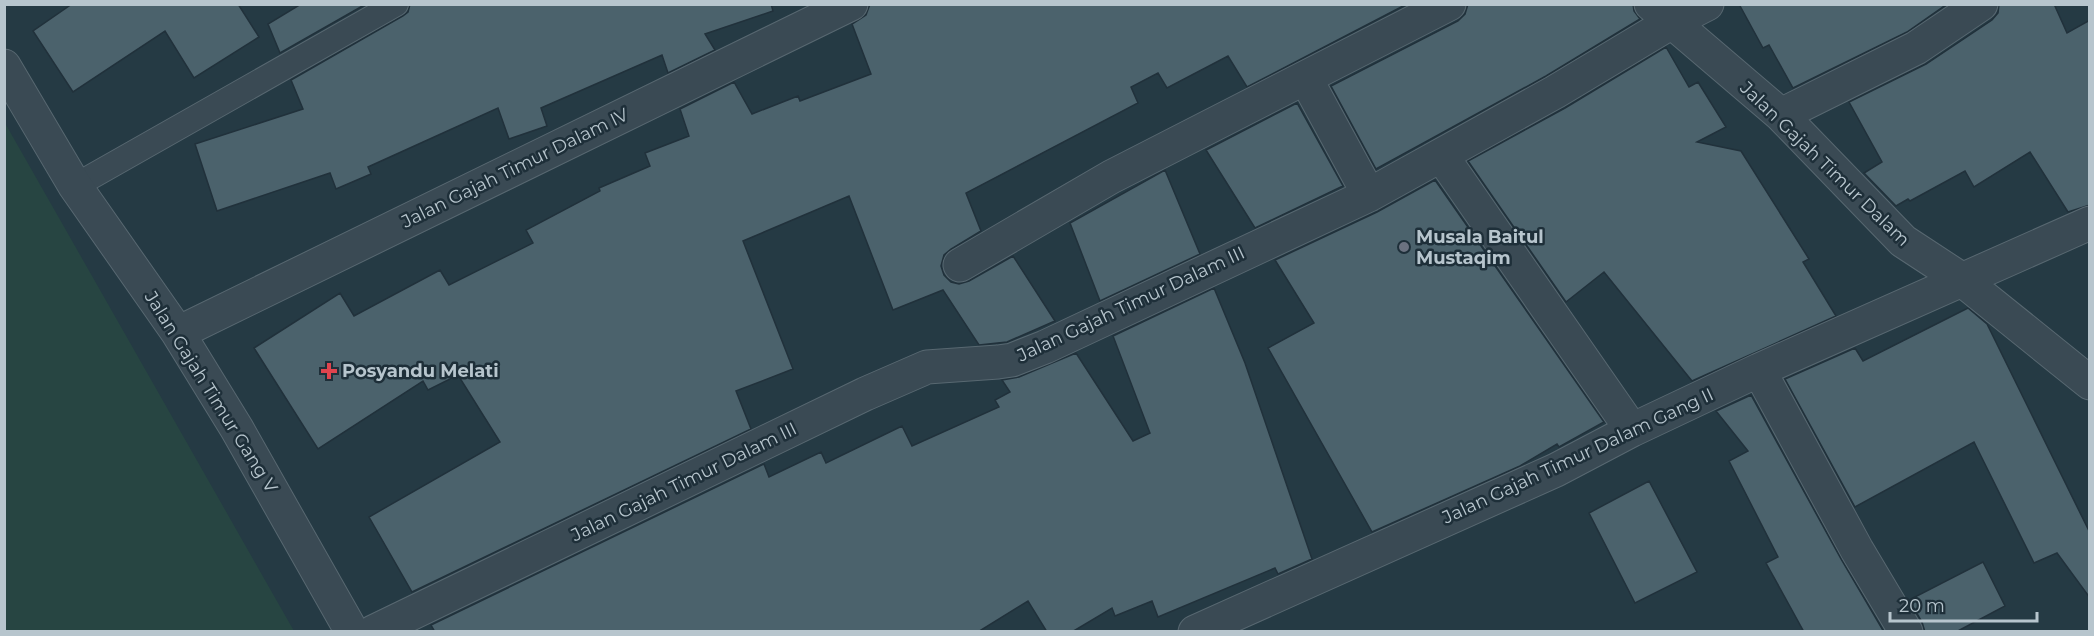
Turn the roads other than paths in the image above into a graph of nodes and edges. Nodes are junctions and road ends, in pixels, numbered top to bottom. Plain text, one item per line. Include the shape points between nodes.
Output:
1 (396, 4) edge
2 (851, 4) edge
3 (1449, 4) edge
4 (1707, 4) edge
5 (1981, 4) edge
6 (1661, 14) edge
7 (4, 66) edge
8 (1306, 79) junction
9 (1781, 115) junction
10 (1441, 154) junction
11 (75, 186) junction
12 (1369, 195) junction
13 (2090, 222) edge
14 (960, 265) dead end
15 (1961, 279) junction
16 (178, 333) junction
17 (1759, 370) junction
18 (2090, 383) edge
19 (1632, 430) junction
20 (1197, 631) edge
21 (352, 632) edge
22 (373, 632) edge
23 (1906, 632) edge

1 - 11 lane
2 - 16 street, Jalan Gajah Timur Dalam IV
3 - 8 street
4 - 6 street, Jalan Gajah Timur Dalam III
5 - 9 street via 1916,48
6 - 9 street, Jalan Gajah Timur Dalam
6 - 10 street, Jalan Gajah Timur Dalam III via 1555,92
7 - 11 street, Jalan Gajah Timur Gang V
8 - 12 street
8 - 14 street via 1111,177
9 - 15 street, Jalan Gajah Timur Dalam via 1903,241
10 - 12 street, Jalan Gajah Timur Dalam III
10 - 19 street
11 - 16 street, Jalan Gajah Timur Gang V
12 - 22 street, Jalan Gajah Timur Dalam III via 1023,355 998,362 927,367
13 - 15 street, Jalan Gajah Timur Dalam Gang II
15 - 17 street, Jalan Gajah Timur Dalam Gang II
15 - 18 street, Jalan Gajah Timur Dalam
16 - 21 street, Jalan Gajah Timur Gang V
17 - 19 street, Jalan Gajah Timur Dalam Gang II
17 - 23 street
19 - 20 street, Jalan Gajah Timur Dalam Gang II via 1556,470

